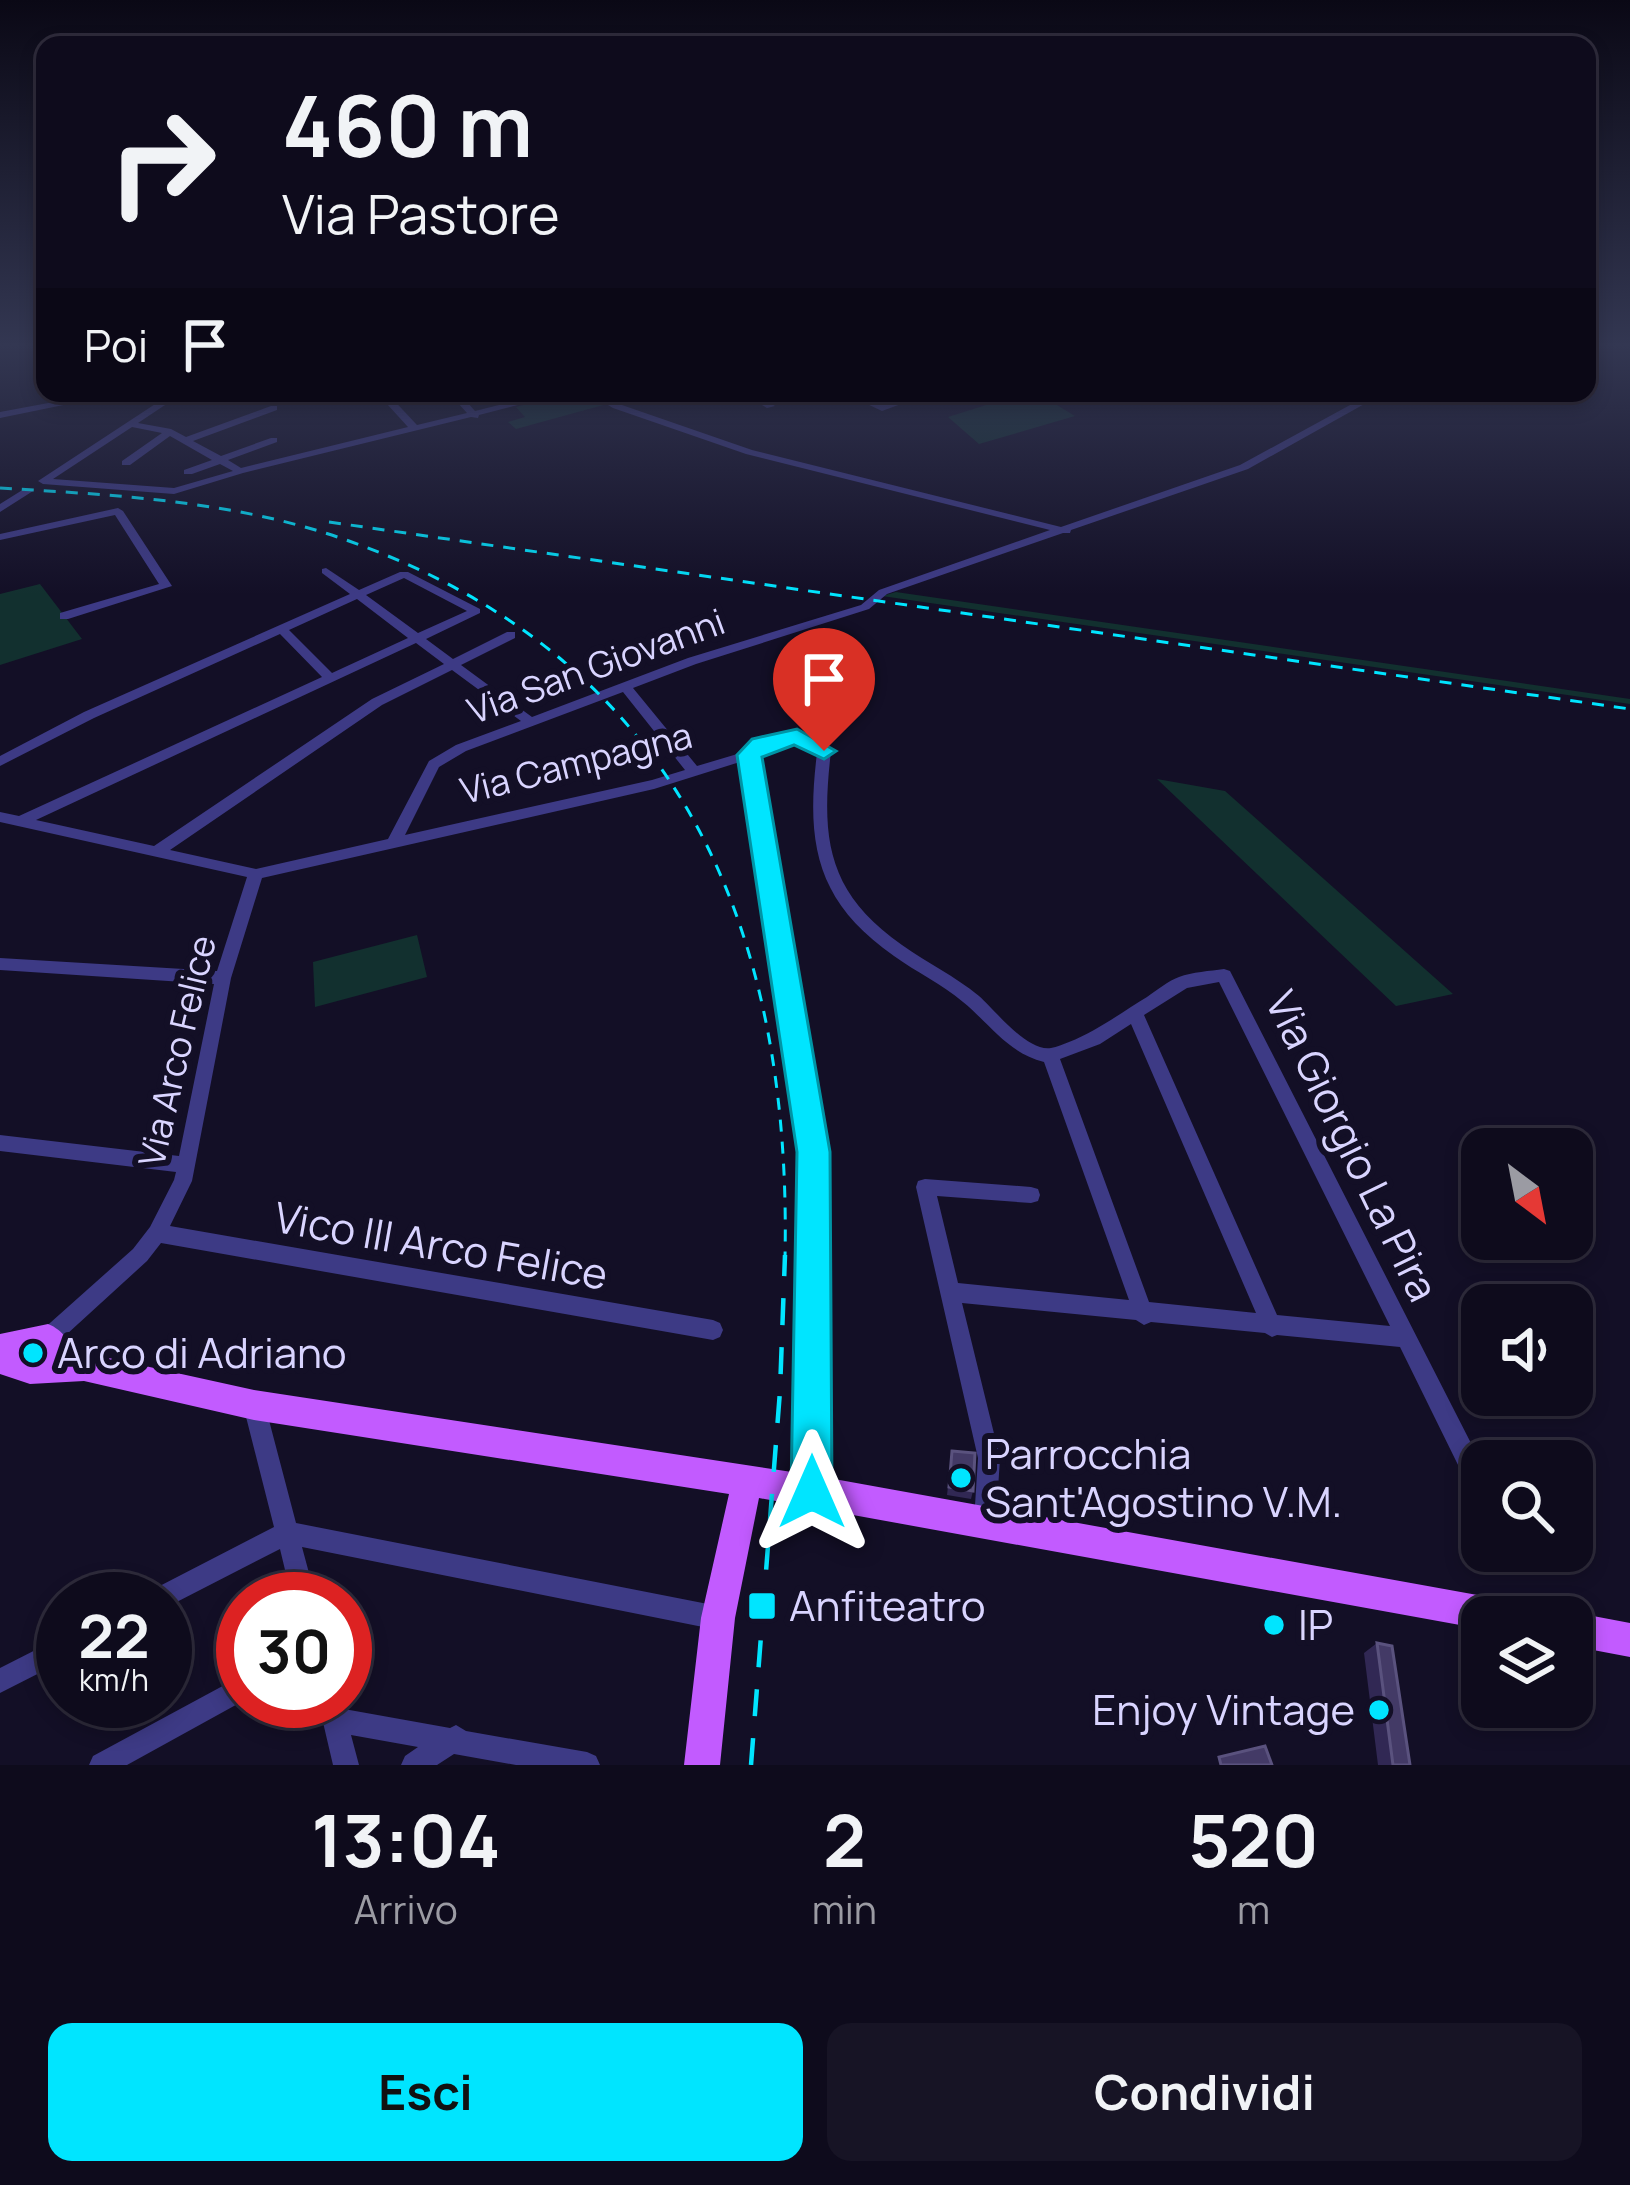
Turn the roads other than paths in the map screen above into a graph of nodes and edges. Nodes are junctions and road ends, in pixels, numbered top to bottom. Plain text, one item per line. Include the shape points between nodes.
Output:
1 (119, 430) edge
2 (152, 430) edge
3 (200, 430) edge
4 (408, 430) edge
5 (686, 430) edge
6 (1311, 430) edge
7 (178, 437) junction
8 (274, 440) dead end
9 (216, 462) junction
10 (126, 463) dead end
11 (247, 470) junction
12 (188, 472) dead end
13 (28, 491) dead end
14 (2, 507) edge
15 (1066, 531) junction
16 (0, 537) edge
17 (326, 571) dead end
18 (356, 594) junction
19 (64, 616) dead end
20 (280, 628) junction
21 (511, 634) dead end
22 (415, 639) junction
23 (452, 666) junction
24 (331, 678) junction
25 (625, 686) junction
26 (528, 720) junction
27 (749, 755) junction
28 (0, 762) edge
29 (693, 771) junction
30 (0, 817) edge
31 (21, 821) junction
32 (394, 842) junction
33 (157, 851) junction
34 (256, 874) junction
35 (0, 964) edge
36 (223, 978) junction
37 (1134, 1011) junction
38 (1050, 1056) junction
39 (0, 1143) edge
40 (186, 1165) junction
41 (1031, 1195) dead end
42 (157, 1233) junction
43 (951, 1292) junction
44 (1144, 1315) junction
45 (1272, 1327) junction
46 (713, 1330) dead end
47 (47, 1338) junction
48 (1407, 1338) junction
49 (0, 1348) edge
50 (0, 1358) edge
51 (84, 1367) junction
52 (254, 1406) junction
53 (1461, 1447) edge
54 (747, 1482) junction
55 (812, 1492) junction
56 (985, 1521) junction
57 (287, 1533) junction
58 (297, 1572) edge
59 (192, 1582) edge
60 (1461, 1609) edge
61 (718, 1618) junction
62 (1593, 1633) edge
63 (1630, 1640) edge
64 (36, 1662) edge
65 (0, 1681) edge
66 (216, 1702) edge
67 (372, 1719) edge
68 (337, 1728) edge
69 (456, 1738) junction
70 (102, 1765) edge
71 (346, 1765) edge
72 (414, 1765) edge
73 (587, 1765) edge
74 (701, 1765) edge

1 - 11 street via 42,482 174,491
2 - 7 street
3 - 7 street
4 - 11 street
5 - 15 street
6 - 15 street, Via San Giovanni via 1244,467
7 - 9 street
7 - 10 street
8 - 9 street
9 - 11 street
9 - 12 street
13 - 14 street
15 - 25 street, Via San Giovanni
16 - 19 street via 118,511 166,586
17 - 18 street
18 - 20 street
18 - 22 street
18 - 22 street via 404,574 476,611
20 - 24 street
20 - 28 street
21 - 23 street
22 - 23 street
22 - 24 street
23 - 26 street
23 - 33 street via 377,702
24 - 31 street
25 - 26 street, Via San Giovanni
25 - 29 street
26 - 32 street, Via San Giovanni via 434,764
27 - 29 street, Via Campagna
27 - 38 street via 797,737 824,751 819,848 844,897 884,940 960,990 1016,1042
27 - 55 street, Via Campagna via 813,1152
29 - 32 street, Via Campagna
30 - 31 street
31 - 33 street
32 - 34 street, Via Campagna
33 - 34 street
34 - 36 street, Via Arco Felice
35 - 36 street
36 - 40 street, Via Arco Felice
37 - 38 street, Via Giorgio La Pira
37 - 45 street
37 - 48 street, Via Giorgio La Pira via 1183,982 1225,975
38 - 44 street
39 - 40 street
40 - 42 street, Via Arco Felice
41 - 43 street via 925,1187
42 - 46 street, Vico III Arco Felice
42 - 47 street, Via Arco Felice
43 - 44 street
43 - 56 street via 989,1458
44 - 45 street
45 - 48 street
47 - 49 main road
47 - 51 main road
48 - 53 street, Via Giorgio La Pira
50 - 51 main road via 35,1371
51 - 52 main road
52 - 54 main road
52 - 57 street
54 - 55 main road
54 - 61 main road
55 - 56 main road
56 - 60 main road
57 - 58 street
57 - 59 street
57 - 61 street
61 - 74 main road
62 - 63 main road
64 - 65 street
66 - 70 street
67 - 69 street
68 - 71 street
69 - 72 street
69 - 73 street

